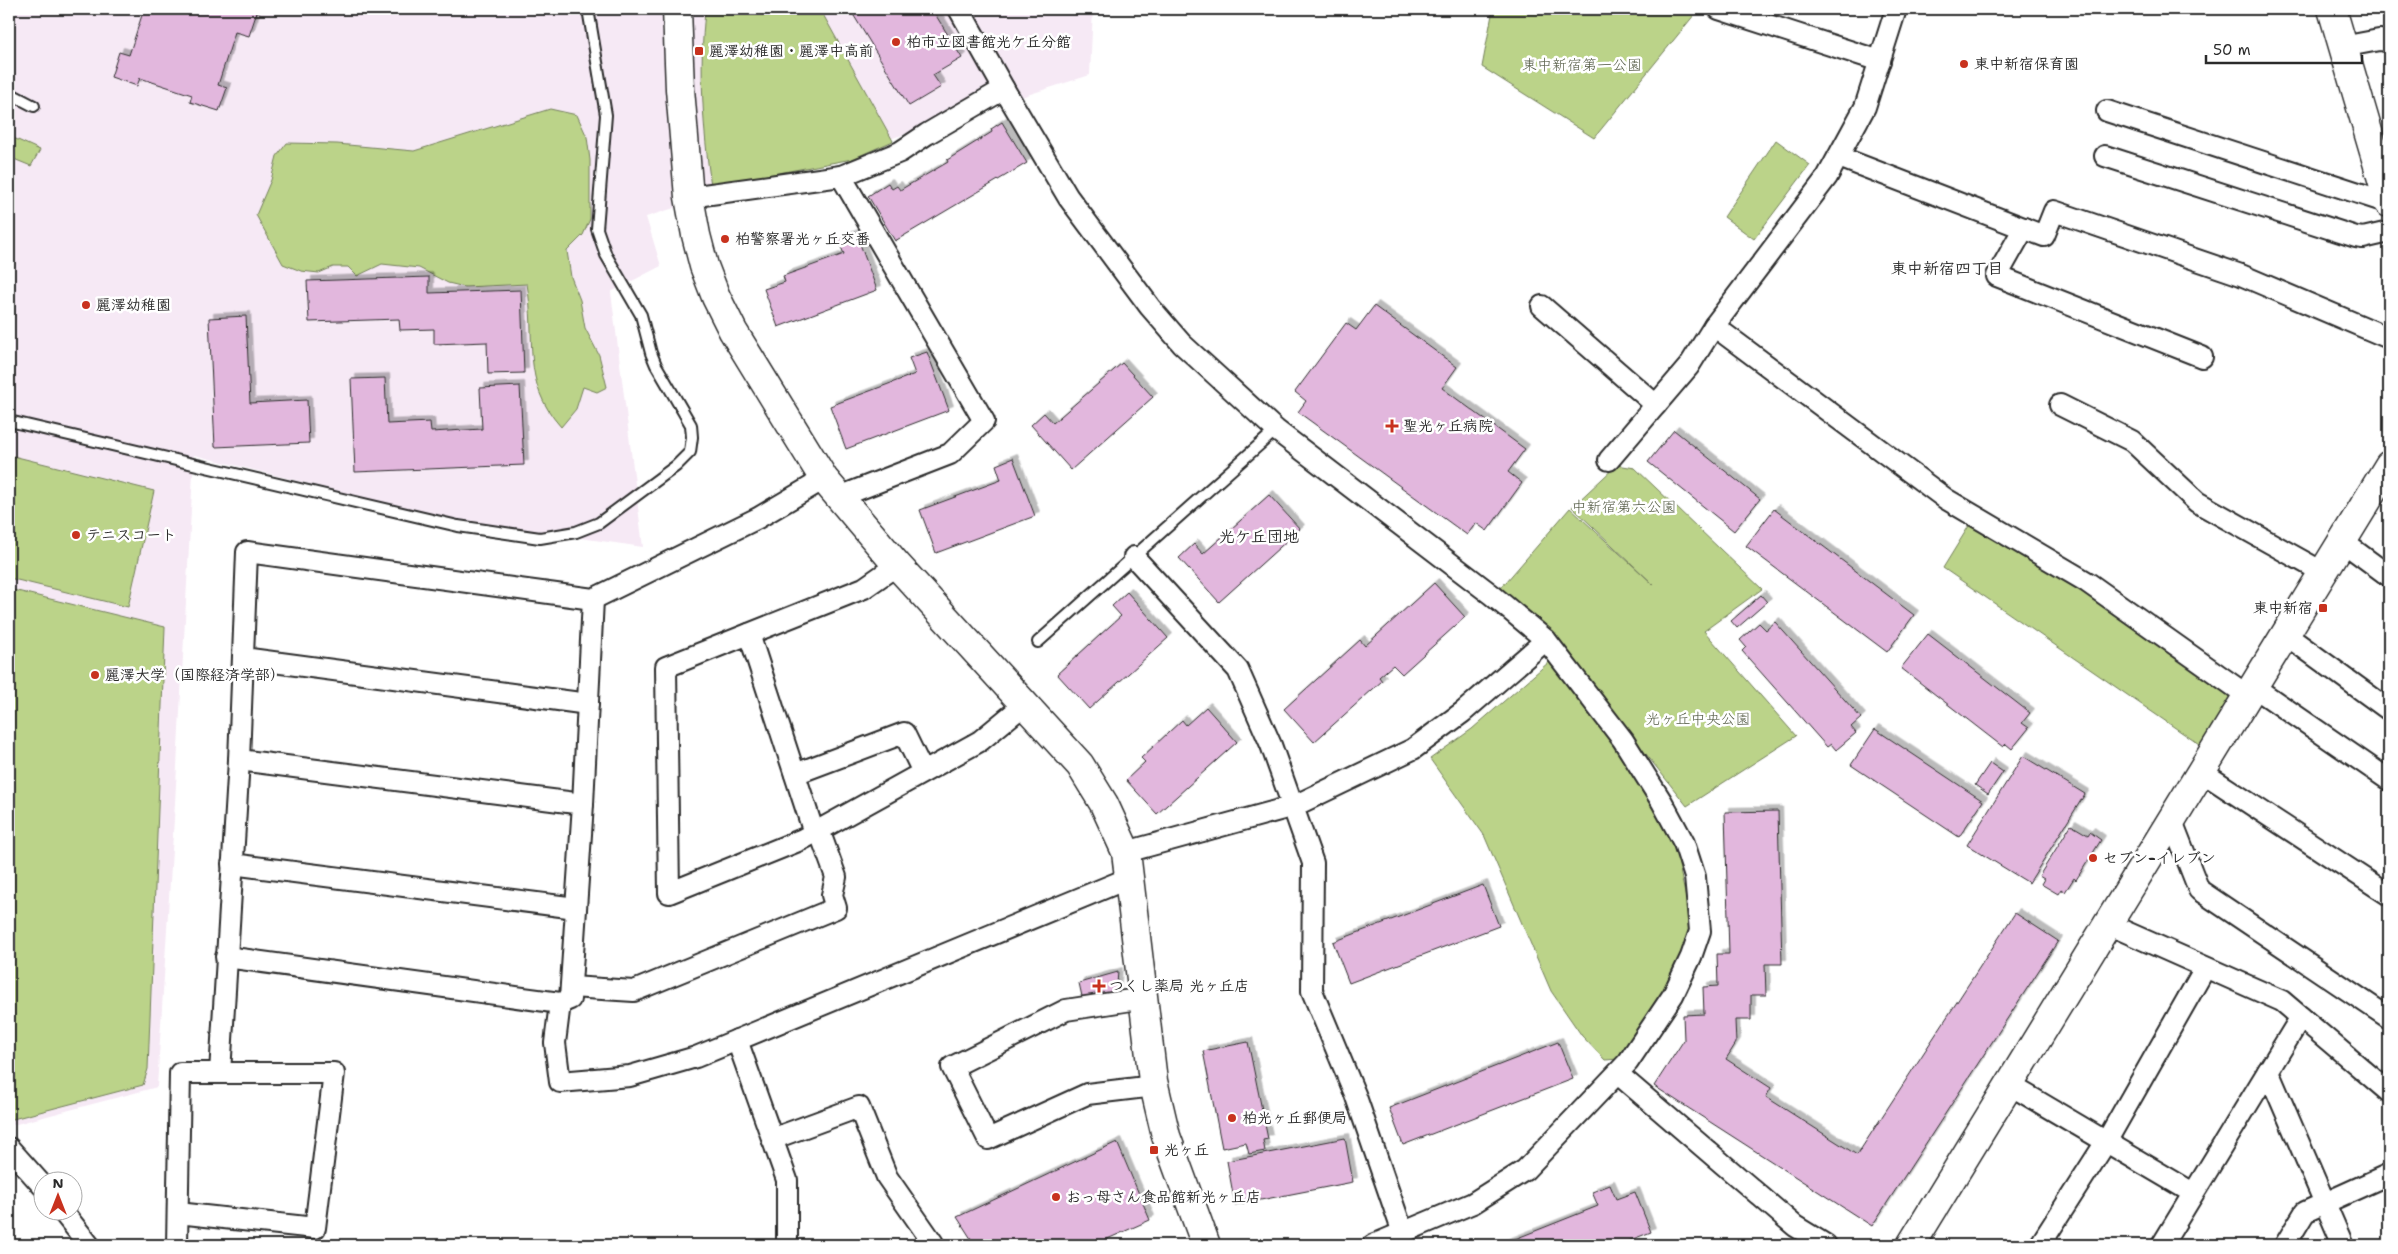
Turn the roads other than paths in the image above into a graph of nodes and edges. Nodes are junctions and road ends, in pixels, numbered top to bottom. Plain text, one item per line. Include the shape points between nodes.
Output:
1 (588, 9) edge
2 (677, 9) edge
3 (959, 9) edge
4 (1719, 9) edge
5 (1896, 9) edge
6 (2332, 9) edge
7 (2389, 41) edge
8 (2342, 47) junction
9 (1880, 60) junction
10 (1004, 89) junction
11 (9, 93) edge
12 (34, 106) dead end
13 (2106, 111) dead end
14 (2382, 155) edge
15 (2104, 156) dead end
16 (1839, 157) junction
17 (841, 176) junction
18 (689, 197) junction
19 (2389, 203) edge
20 (2024, 228) junction
21 (2389, 232) edge
22 (1542, 306) dead end
23 (1714, 326) junction
24 (2389, 338) edge
25 (2202, 357) dead end
26 (1656, 405) junction
27 (2060, 405) dead end
28 (9, 422) edge
29 (1276, 430) junction
30 (1609, 460) dead end
31 (2389, 465) edge
32 (831, 488) junction
33 (2343, 542) junction
34 (1134, 557) junction
35 (897, 565) junction
36 (2324, 573) junction
37 (2389, 576) edge
38 (594, 599) junction
39 (749, 634) junction
40 (2286, 636) junction
41 (1546, 640) junction
42 (1038, 642) dead end
43 (243, 658) junction
44 (2251, 692) junction
45 (588, 704) junction
46 (1025, 704) junction
47 (2389, 710) edge
48 (239, 760) junction
49 (923, 772) junction
50 (2202, 772) junction
51 (795, 774) junction
52 (2389, 780) edge
53 (583, 804) junction
54 (1294, 806) junction
55 (2172, 821) junction
56 (816, 831) junction
57 (1126, 852) junction
58 (232, 864) junction
59 (1129, 878) junction
60 (2389, 895) edge
61 (576, 908) junction
62 (2108, 924) junction
63 (226, 957) junction
64 (2205, 968) junction
65 (565, 995) junction
66 (1144, 998) junction
67 (2301, 1017) junction
68 (2389, 1018) edge
69 (738, 1040) junction
70 (2268, 1071) junction
71 (220, 1073) junction
72 (1618, 1074) junction
73 (2010, 1085) junction
74 (1154, 1086) junction
75 (2389, 1092) edge
76 (772, 1139) junction
77 (2106, 1142) junction
78 (9, 1148) edge
79 (32, 1174) edge
80 (2389, 1174) edge
81 (2193, 1193) junction
82 (2326, 1204) junction
83 (178, 1213) junction
84 (71, 1222) edge
85 (1403, 1233) junction
86 (1915, 1244) edge
87 (88, 1245) edge
88 (177, 1245) edge
89 (786, 1245) edge
90 (930, 1245) edge
91 (1206, 1245) edge
92 (1373, 1245) edge
93 (1826, 1245) edge
94 (2040, 1245) edge
95 (2162, 1245) edge
96 (2285, 1245) edge
97 (2342, 1245) edge

1 - 28 lane via 606,115 597,229 606,255 641,315 651,353 691,425 692,437 690,452 676,466 599,523 576,532 540,538 458,526
2 - 18 street
3 - 10 street
4 - 9 street
5 - 9 street
6 - 8 street
7 - 8 street
8 - 14 street
9 - 16 street via 1865,107
10 - 17 street via 900,152
10 - 29 street via 1068,197 1150,307 1182,344
11 - 12 lane
13 - 19 street
14 - 19 street
15 - 21 street via 2356,237
16 - 20 street
16 - 23 street
17 - 18 street
17 - 32 street via 984,421 950,454
18 - 32 street via 704,266 716,297
20 - 24 street via 2044,236 2054,211 2241,275
20 - 25 street via 1997,276
22 - 26 street
23 - 26 street via 1689,366
23 - 44 street via 1946,499 2087,582
26 - 30 street
27 - 36 street via 2132,441 2197,502
29 - 34 lane
29 - 41 street
31 - 33 street
32 - 35 street
32 - 38 street via 758,518
33 - 36 street
33 - 37 street
34 - 42 lane
34 - 54 street via 1238,670
35 - 39 street via 864,588
35 - 46 street
36 - 40 street
38 - 43 street via 247,552
38 - 45 street
39 - 51 street
39 - 56 street via 666,667 669,893
40 - 44 street
40 - 47 street
41 - 54 street via 1463,712 1414,749
41 - 72 street via 1623,740 1653,786 1684,843 1695,877 1700,931 1691,957 1673,995
43 - 45 street
43 - 48 street
44 - 50 street
44 - 52 street
45 - 53 street
46 - 49 street via 980,741
46 - 57 street via 1080,765 1104,804
48 - 53 street
48 - 58 street
49 - 51 street via 904,733
49 - 56 street
50 - 55 street
50 - 60 street
51 - 56 street
53 - 61 street
54 - 57 street
54 - 85 street via 1313,863 1312,991 1355,1094
55 - 62 street
55 - 68 street via 2199,890
56 - 65 street via 836,877 832,896 836,908 634,991
57 - 59 street
58 - 61 street
58 - 63 street
59 - 66 street
59 - 69 street
61 - 65 street
62 - 64 street
62 - 73 street
63 - 65 street
63 - 71 street
64 - 67 street via 2282,1001
64 - 77 street
65 - 69 street via 555,1043 560,1082 630,1076 696,1057
66 - 74 street
66 - 74 street via 1066,1010 952,1067 988,1139 1087,1094
67 - 70 street
67 - 75 street
69 - 76 street
70 - 81 street
70 - 82 street
71 - 83 street via 180,1073
71 - 83 street via 334,1073 315,1228
72 - 85 street via 1525,1170 1473,1203
72 - 93 street via 1795,1226
73 - 77 street
73 - 86 street
74 - 91 street via 1166,1136
76 - 89 street via 786,1180
76 - 90 street via 859,1108 887,1177 933,1242
77 - 81 street
77 - 94 street
78 - 79 street
80 - 82 street
81 - 95 street
82 - 96 street via 2305,1212
82 - 97 street
83 - 88 street
84 - 87 street
85 - 92 street

